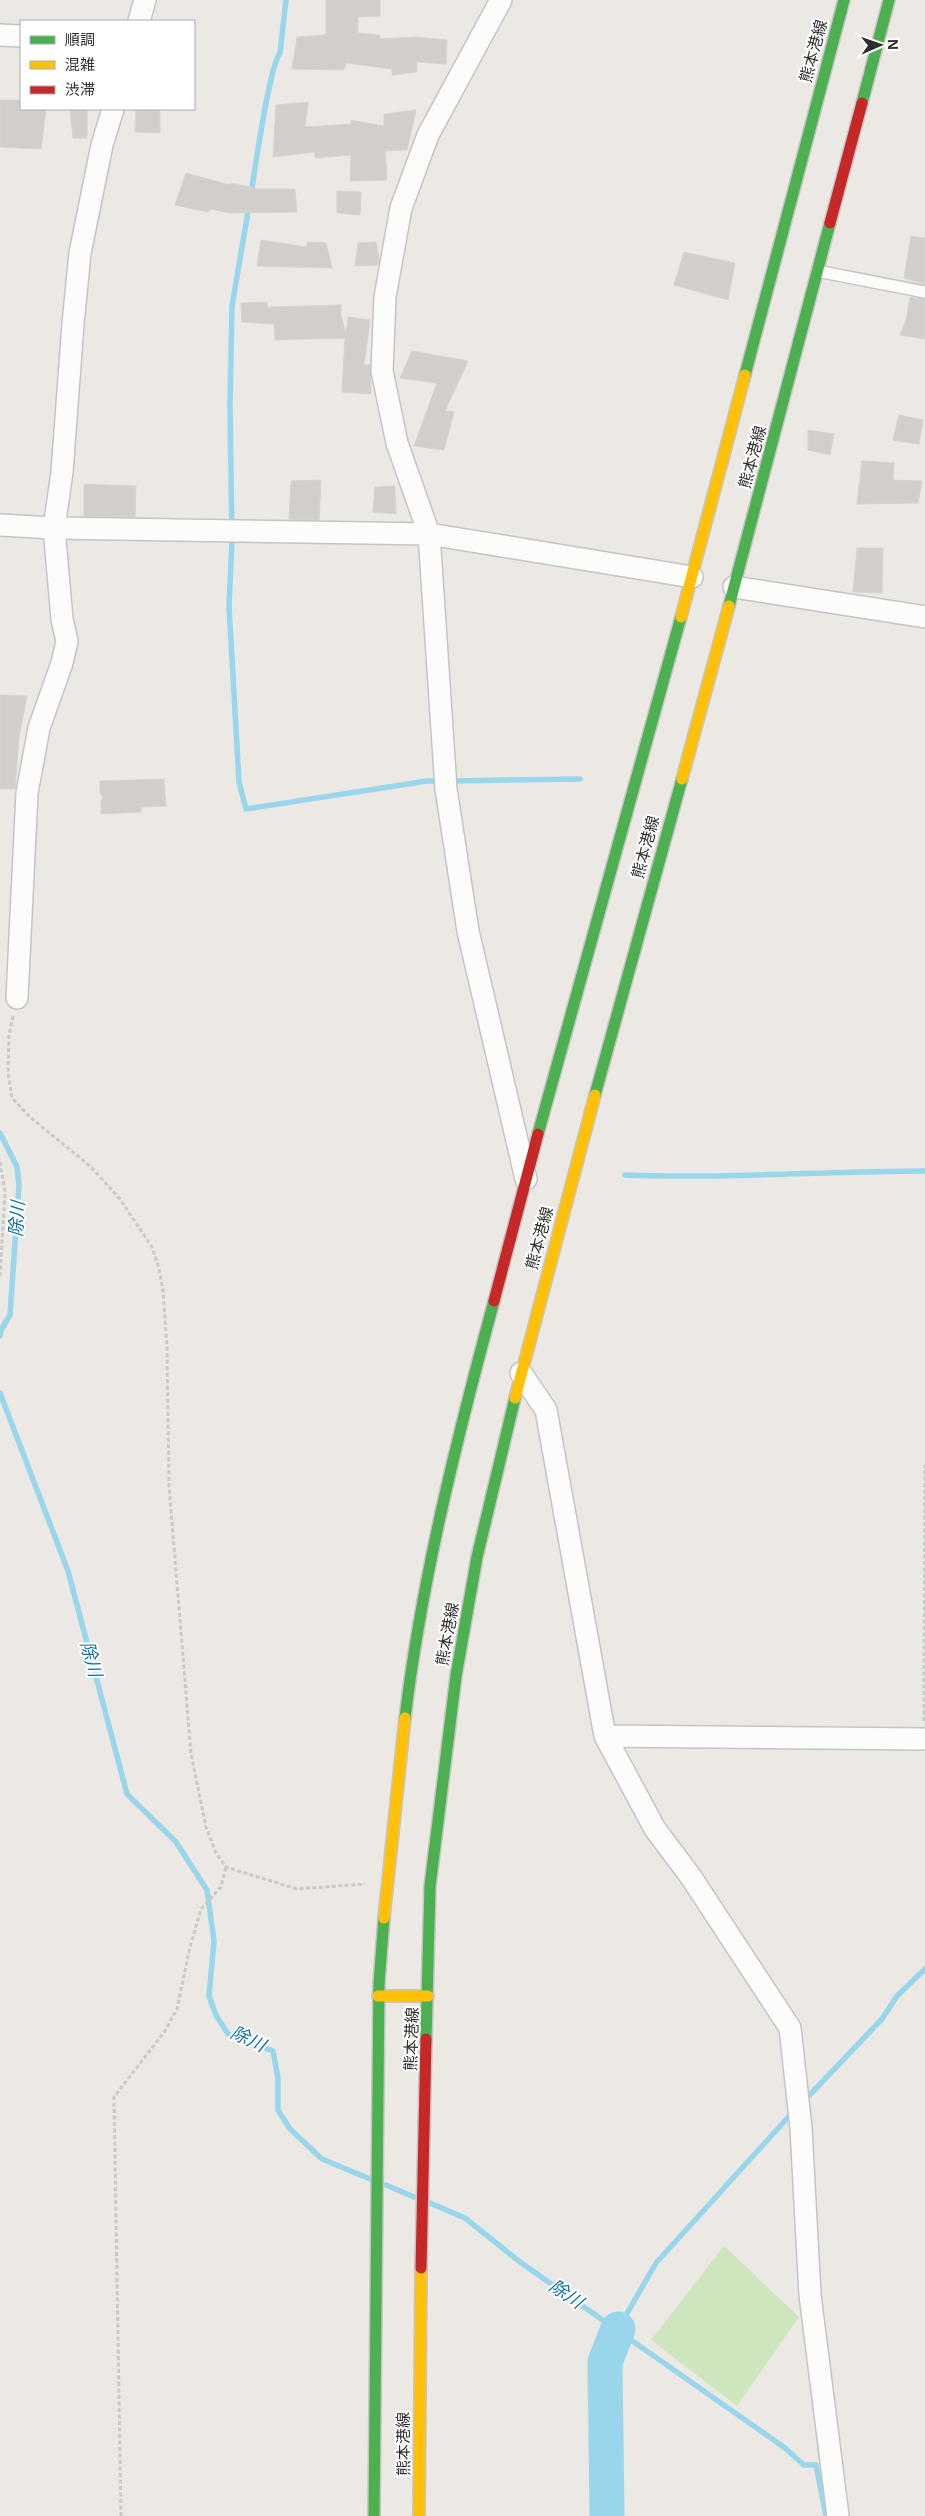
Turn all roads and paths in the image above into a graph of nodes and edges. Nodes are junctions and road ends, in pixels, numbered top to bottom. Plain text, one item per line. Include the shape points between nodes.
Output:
1 (145, 0) edge
2 (501, 0) edge
3 (844, 0) edge
4 (889, 0) edge
5 (138, 20) edge
6 (0, 35) edge
7 (20, 36) edge
8 (113, 110) edge
9 (817, 272) junction
10 (925, 292) edge
11 (0, 525) edge
12 (54, 528) junction
13 (429, 534) junction
14 (692, 577) junction
15 (734, 587) junction
16 (925, 618) edge
17 (17, 998) joint
18 (0, 1162) edge
19 (526, 1178) junction
20 (0, 1276) edge
21 (521, 1373) junction
22 (925, 1465) edge
23 (604, 1736) junction
24 (925, 1739) edge
25 (226, 1867) junction
26 (386, 1886) junction
27 (378, 1996) junction
28 (428, 1996) junction
29 (121, 2516) edge
30 (374, 2516) edge
31 (419, 2516) edge
32 (838, 2516) edge

1 - 5 street
2 - 13 street via 428,135 401,208 385,297 382,371 397,443
3 - 14 main road, 熊本港線
4 - 9 main road, 熊本港線
6 - 7 street
8 - 12 street via 102,145 80,253 62,472
9 - 10 lane
9 - 15 main road, 熊本港線
11 - 12 street
12 - 13 street
12 - 17 street via 67,641 39,728 27,793
13 - 14 street
13 - 19 street via 446,789 468,932
14 - 19 main road, 熊本港線
15 - 16 street
15 - 21 main road, 熊本港線
17 - 25 path via 9,1035 8,1074 12,1098 90,1166 120,1199 152,1246 159,1268 167,1347 169,1486 190,1754 206,1827 216,1854
18 - 20 path via 5,1192
19 - 26 main road, 熊本港線 via 457,1439 419,1623
21 - 23 street via 546,1410
21 - 28 main road, 熊本港線 via 477,1556 456,1676 430,1886
22 - 24 path
23 - 24 street
23 - 32 street via 655,1829 691,1877 790,2028 801,2128 810,2295
25 - 26 path via 297,1889 359,1883
25 - 29 path via 221,1887 201,1909 177,2009 165,2031 114,2097
26 - 27 main road, 熊本港線
27 - 28 main road
27 - 30 main road, 熊本港線
28 - 31 main road, 熊本港線 via 421,2208

